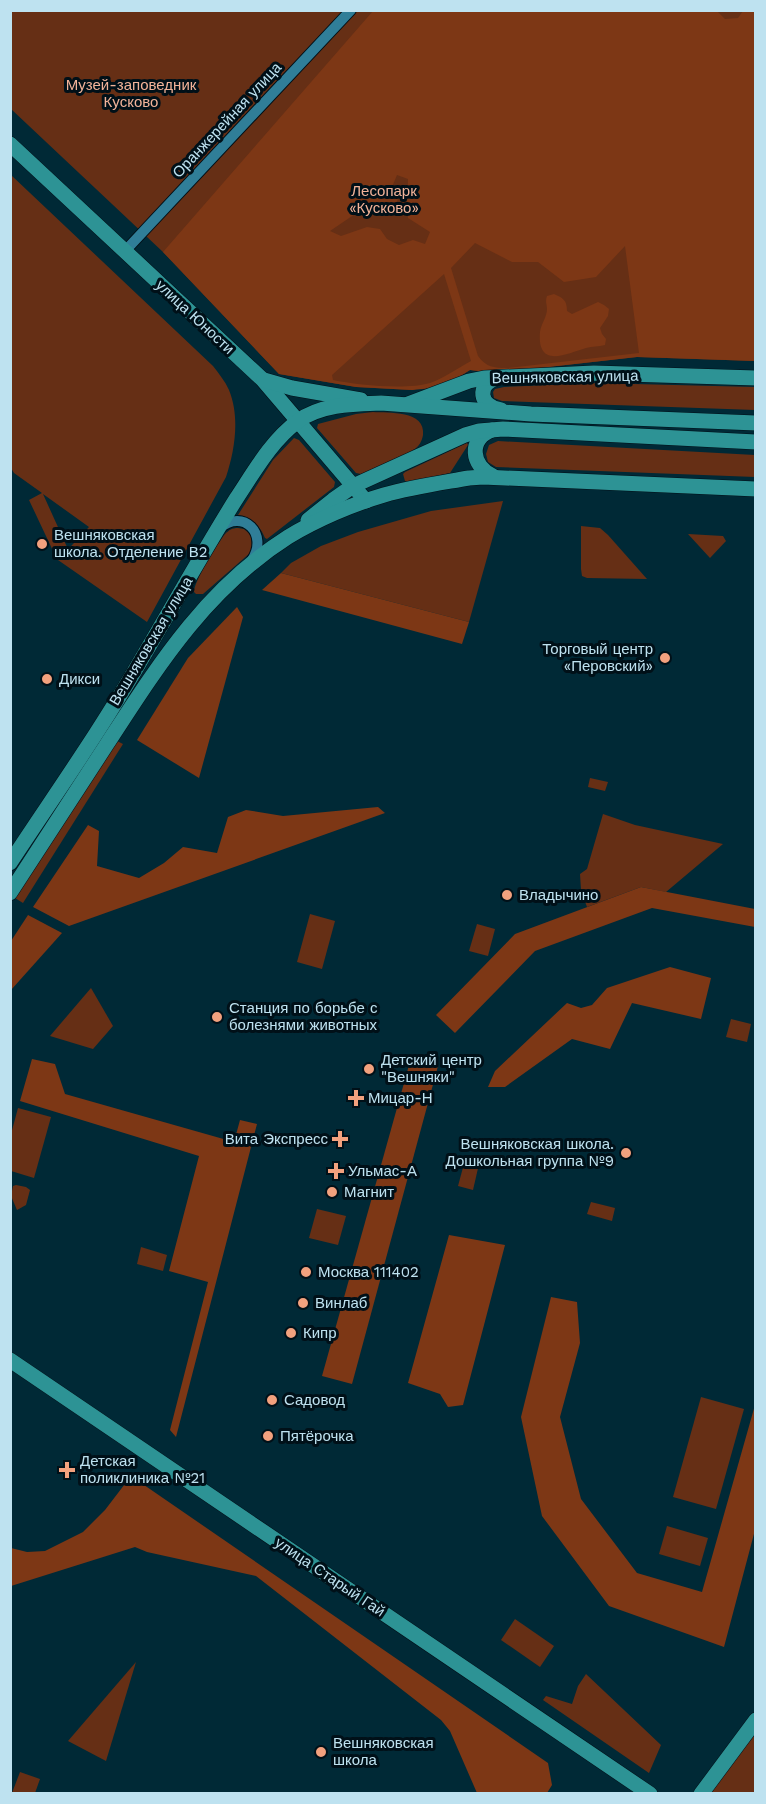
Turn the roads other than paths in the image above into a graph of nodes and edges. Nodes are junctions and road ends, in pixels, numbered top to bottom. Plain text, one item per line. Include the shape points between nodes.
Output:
1 (351, 10) edge
2 (10, 144) edge
3 (125, 251) junction
4 (498, 377) junction
5 (756, 378) edge
6 (262, 379) junction
7 (381, 404) junction
8 (402, 406) junction
9 (531, 414) junction
10 (298, 422) junction
11 (756, 423) edge
12 (495, 429) junction
13 (756, 442) edge
14 (488, 476) junction
15 (353, 486) junction
16 (756, 489) edge
17 (366, 501) junction
18 (214, 534) junction
19 (289, 537) junction
20 (249, 565) junction
21 (10, 863) edge
22 (10, 892) edge
23 (10, 1360) edge
24 (756, 1720) edge
25 (701, 1792) edge
26 (650, 1794) edge

1 - 3 street, Оранжерейная улица
2 - 3 main road, улица Юности
3 - 6 main road, улица Юности
4 - 5 main road, Вешняковская улица via 594,373
4 - 8 main road, Вешняковская улица via 469,381
4 - 9 main road via 484,388 483,400 495,409
6 - 7 main road
6 - 10 main road, улица Юности
7 - 8 main road, Вешняковская улица
7 - 10 main road, Вешняковская улица via 328,408
8 - 9 main road
9 - 11 main road
10 - 15 main road, улица Юности
10 - 18 main road, Вешняковская улица via 266,454
12 - 13 main road
12 - 14 main road via 481,437 476,449 477,463
12 - 15 main road via 465,435
14 - 16 main road, Вешняковская улица
14 - 17 main road, Вешняковская улица via 409,489
15 - 17 main road, улица Юности
15 - 19 main road
17 - 19 main road, Вешняковская улица
18 - 20 street via 232,522 252,527 258,547
18 - 21 main road, Вешняковская улица via 140,663
19 - 20 main road, Вешняковская улица
20 - 22 main road, Вешняковская улица via 206,605 168,651
23 - 26 main road, улица Старый Гай
24 - 25 main road

